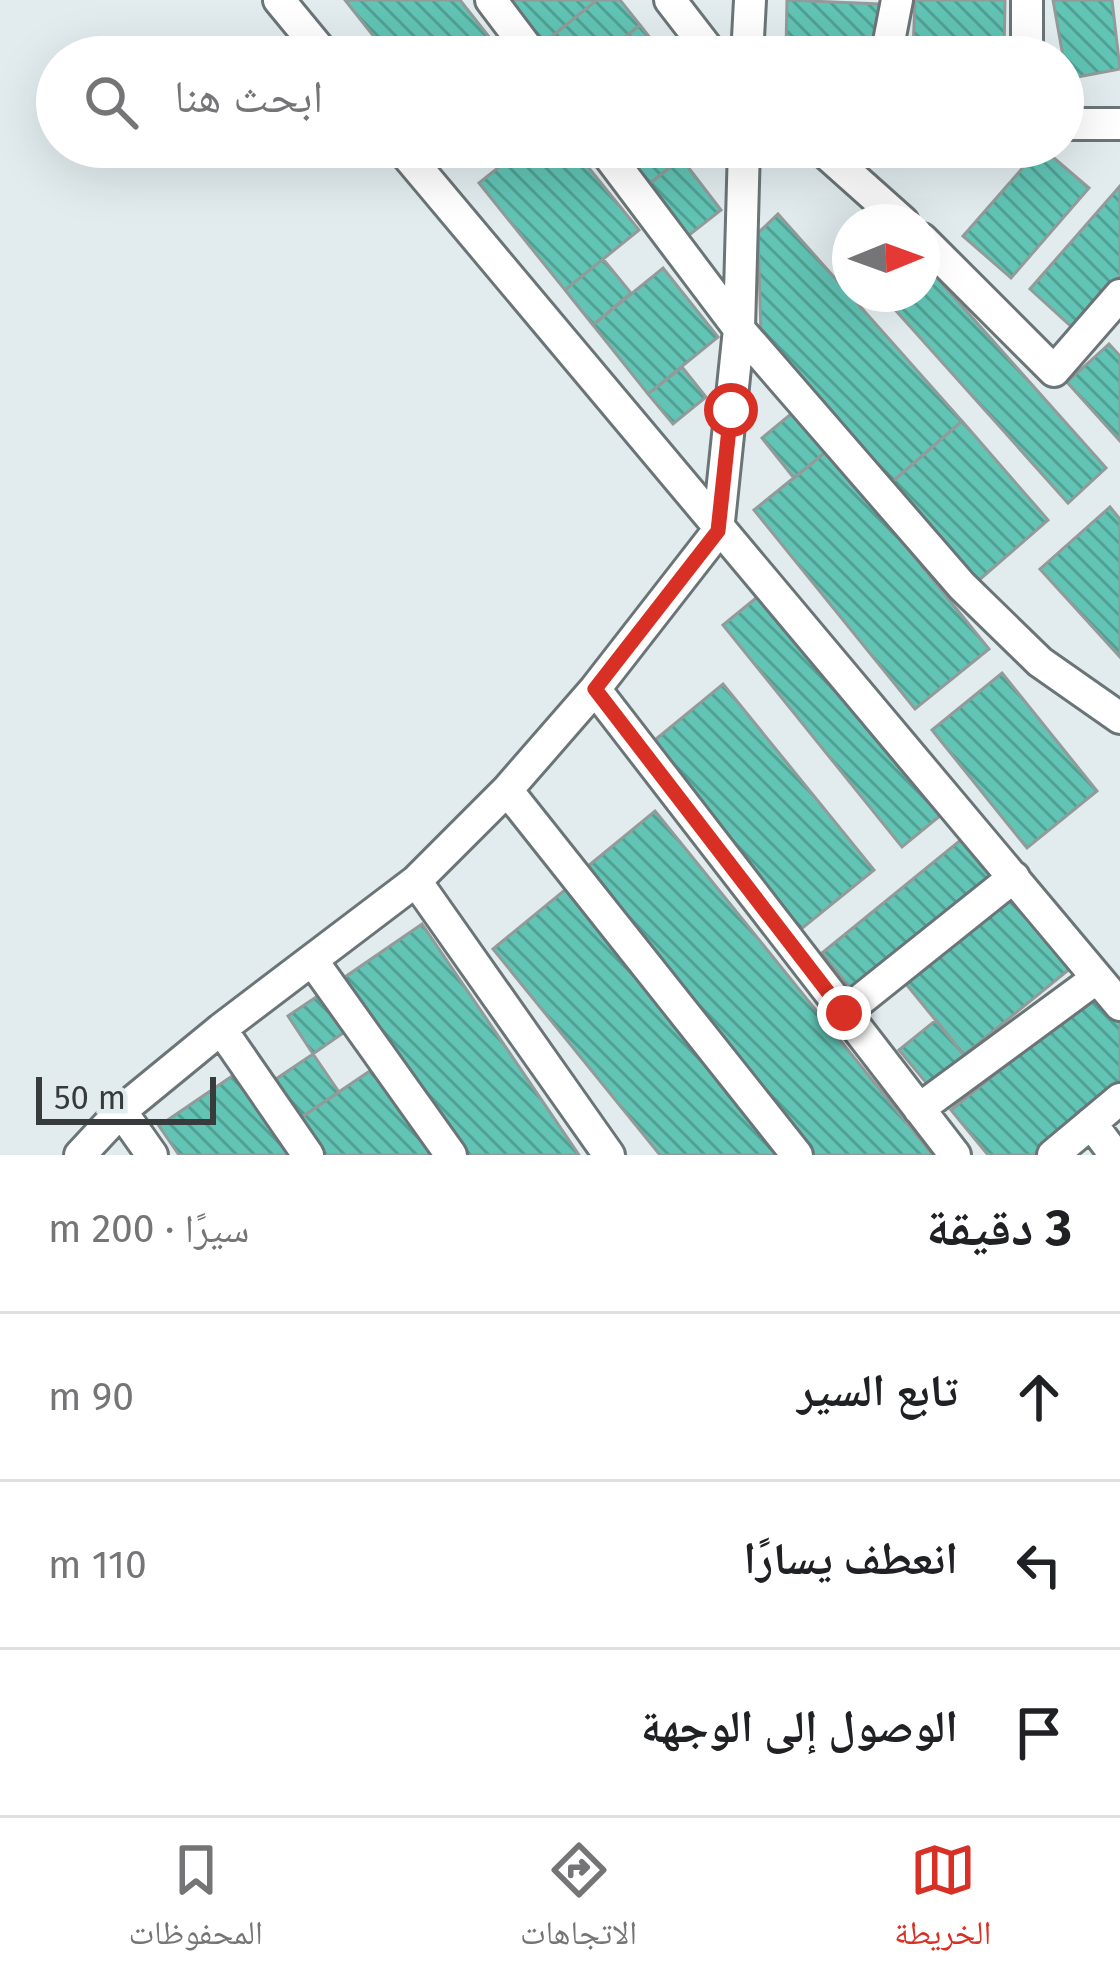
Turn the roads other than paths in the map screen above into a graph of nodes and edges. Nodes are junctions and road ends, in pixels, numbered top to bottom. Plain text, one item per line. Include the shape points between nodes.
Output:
1 (278, 0) edge
2 (491, 0) edge
3 (670, 0) edge
4 (750, 0) edge
5 (897, 0) edge
6 (1028, 0) edge
7 (308, 36) edge
8 (518, 36) edge
9 (698, 36) edge
10 (748, 36) edge
11 (890, 36) edge
12 (1027, 36) edge
13 (1084, 124) edge
14 (1120, 124) edge
15 (417, 168) edge
16 (618, 168) edge
17 (743, 168) edge
18 (843, 168) edge
19 (883, 204) edge
20 (940, 256) edge
21 (1120, 296) edge
22 (739, 329) junction
23 (718, 531) junction
24 (595, 689) junction
25 (1120, 718) edge
26 (507, 790) junction
27 (1014, 877) junction
28 (416, 881) junction
29 (312, 960) junction
30 (1097, 978) junction
31 (1120, 1005) edge
32 (844, 1013) junction
33 (221, 1029) junction
34 (1120, 1099) edge
35 (919, 1109) junction
36 (121, 1111) junction
37 (1091, 1124) junction
38 (80, 1155) edge
39 (152, 1155) edge
40 (308, 1155) edge
41 (451, 1155) edge
42 (609, 1155) edge
43 (797, 1155) edge
44 (955, 1155) edge
45 (1053, 1155) edge
46 (1115, 1155) edge

1 - 7 street
2 - 8 street
3 - 9 street
4 - 10 street
5 - 11 street
6 - 12 street
13 - 14 street
15 - 23 street
16 - 22 street
17 - 22 street
18 - 19 street
20 - 21 street via 1054,371
22 - 23 street
22 - 25 street via 992,618
23 - 24 street
23 - 27 street
24 - 26 street
24 - 32 street
26 - 28 street
26 - 43 street
27 - 30 street
27 - 32 street
28 - 29 street
28 - 42 street
29 - 33 street
29 - 41 street
30 - 31 street
30 - 35 street
32 - 35 street
33 - 36 street
33 - 40 street
34 - 37 street
35 - 44 street
36 - 38 street
36 - 39 street
37 - 45 street
37 - 46 street

